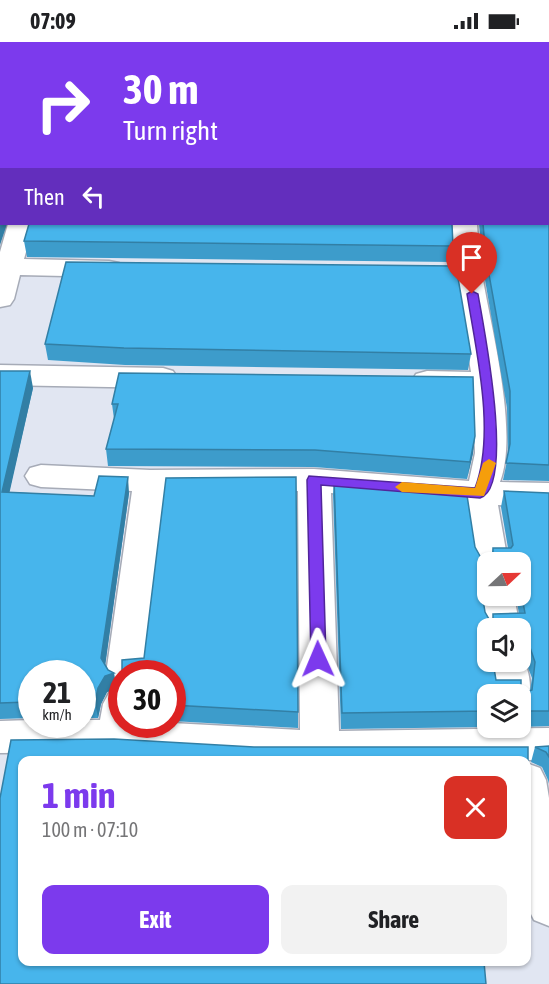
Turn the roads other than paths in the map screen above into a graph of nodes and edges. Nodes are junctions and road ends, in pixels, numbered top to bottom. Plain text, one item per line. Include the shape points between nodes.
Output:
1 (21, 225) edge
2 (464, 225) edge
3 (4, 267) edge
4 (138, 269) edge
5 (0, 299) edge
6 (0, 375) edge
7 (190, 378) edge
8 (404, 381) edge
9 (487, 382) junction
10 (41, 476) dead end
11 (314, 480) junction
12 (150, 481) junction
13 (480, 493) junction
14 (549, 495) edge
15 (489, 552) edge
16 (127, 660) edge
17 (108, 722) edge
18 (186, 729) edge
19 (0, 737) edge
20 (320, 748) junction
21 (528, 751) edge
22 (531, 779) edge
23 (549, 906) edge

1 - 3 street
2 - 9 street via 457,272
3 - 4 street
3 - 5 street
6 - 7 street
8 - 9 street
9 - 13 street via 491,453
10 - 12 street
11 - 12 street
11 - 13 street
11 - 20 street
12 - 16 street
13 - 14 street
13 - 15 street
17 - 19 street
18 - 20 street
20 - 21 street
22 - 23 street via 544,898

